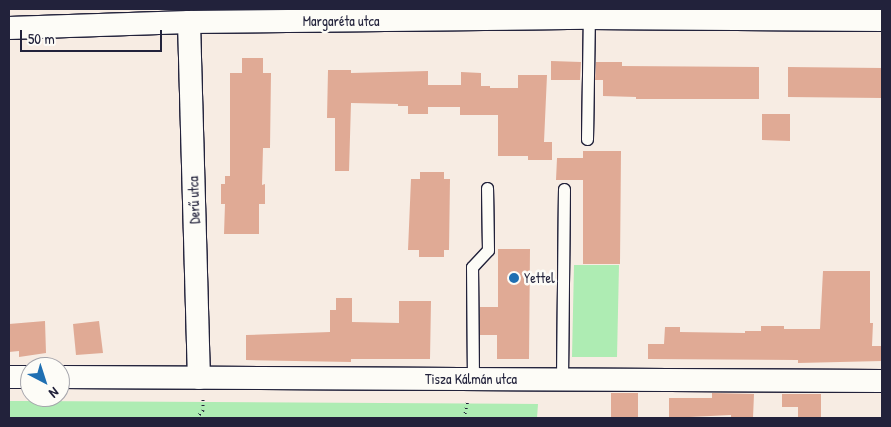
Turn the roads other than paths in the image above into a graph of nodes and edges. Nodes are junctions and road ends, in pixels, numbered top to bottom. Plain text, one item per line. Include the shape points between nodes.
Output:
1 (775, 13) edge
2 (396, 15) edge
3 (589, 18) junction
4 (882, 20) edge
5 (189, 22) junction
6 (9, 28) edge
7 (587, 138) dead end
8 (488, 188) dead end
9 (564, 189) dead end
10 (70, 377) edge
11 (199, 378) junction
12 (473, 379) junction
13 (562, 379) junction
14 (882, 381) edge

1 - 3 street, Margaréta utca
1 - 4 street, Margaréta utca
2 - 3 street, Margaréta utca
2 - 5 street, Margaréta utca
3 - 7 lane
5 - 6 street, Margaréta utca
5 - 11 street, Derű utca
8 - 12 lane via 488,250 472,267
9 - 13 lane
10 - 11 street, Tisza Kálmán utca
11 - 12 street, Tisza Kálmán utca
12 - 13 street, Tisza Kálmán utca
13 - 14 street, Tisza Kálmán utca

